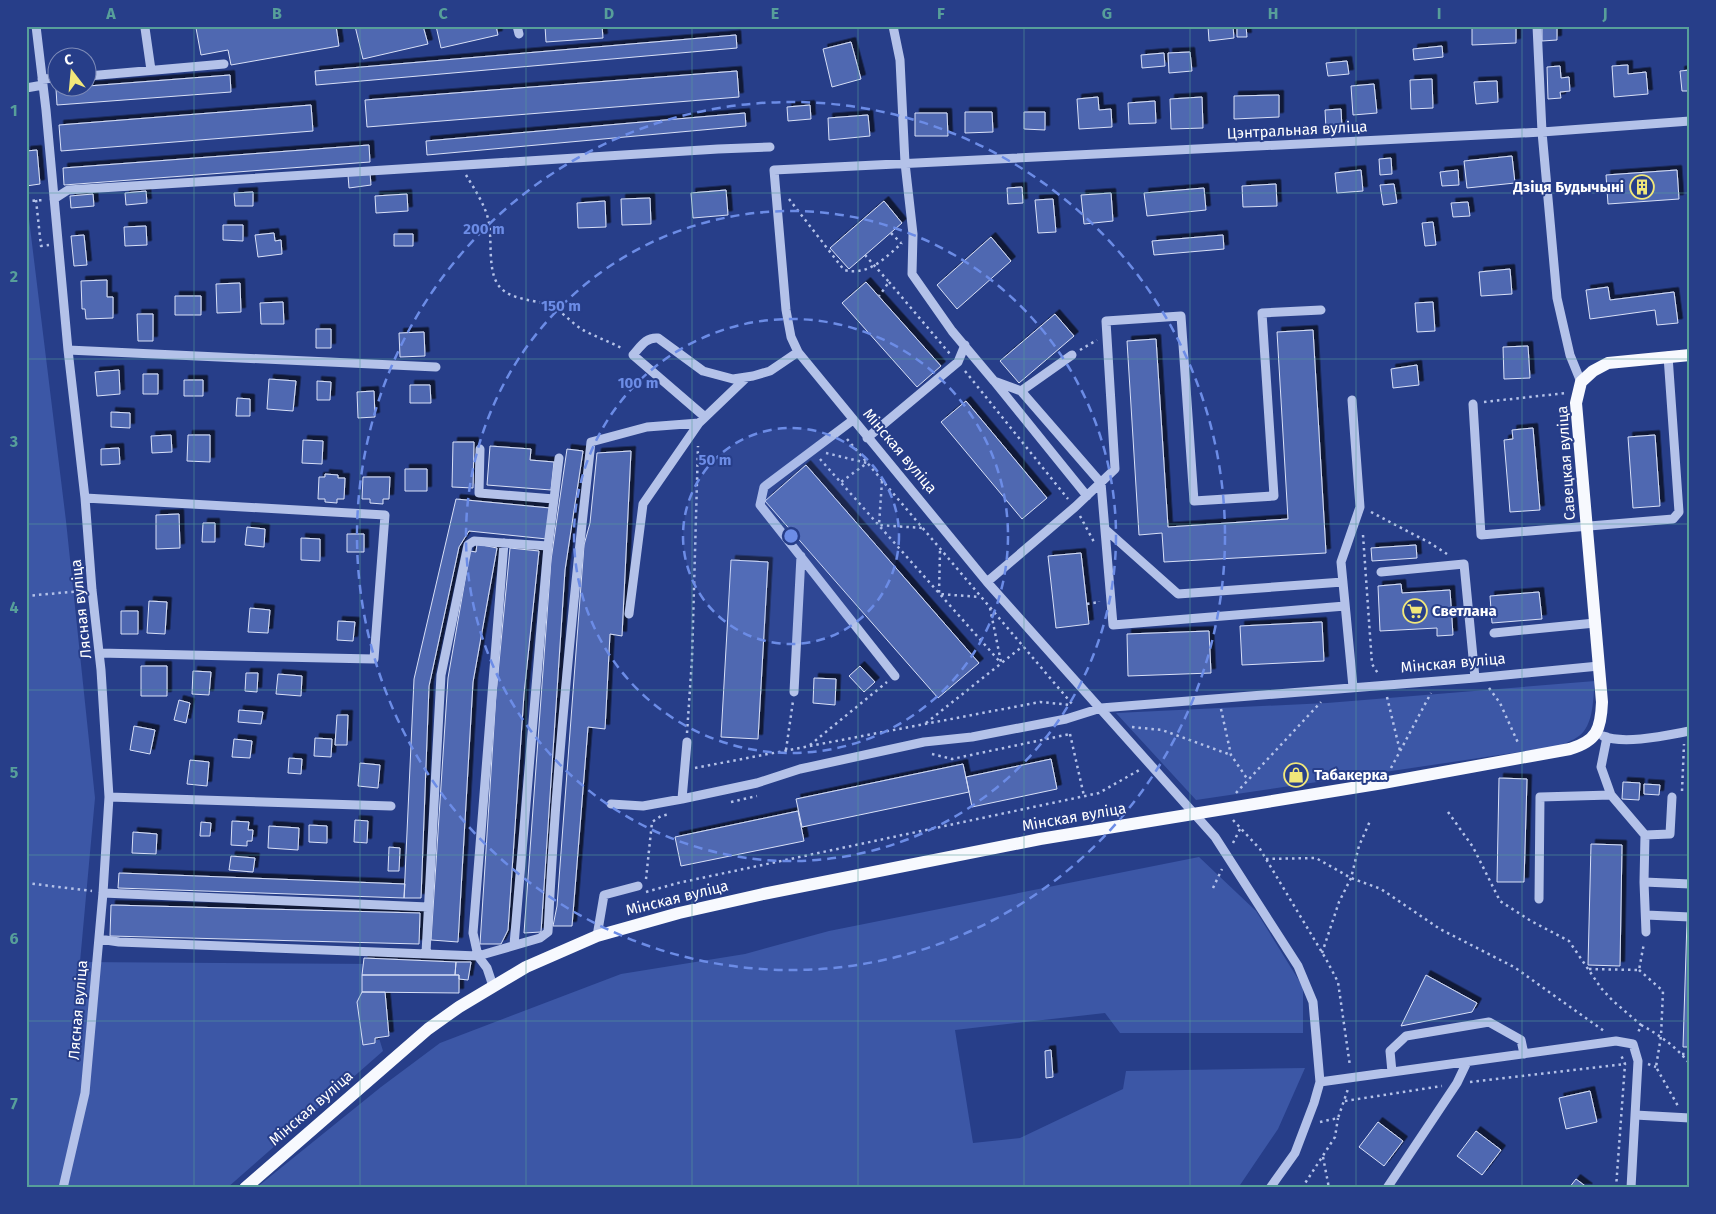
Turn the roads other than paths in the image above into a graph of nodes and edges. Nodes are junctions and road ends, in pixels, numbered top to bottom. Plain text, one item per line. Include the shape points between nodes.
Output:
1 (36, 26) edge
2 (893, 26) edge
3 (1537, 26) edge
4 (145, 28) dead end
5 (224, 64) dead end
6 (151, 70) junction
7 (98, 75) edge
8 (48, 80) edge
9 (42, 82) junction
10 (26, 88) edge
11 (1690, 122) edge
12 (1542, 132) junction
13 (770, 148) dead end
14 (905, 163) junction
15 (774, 170) joint
16 (54, 199) junction
17 (1321, 310) dead end
18 (965, 345) junction
19 (68, 350) junction
20 (798, 352) junction
21 (1072, 355) road end
22 (1690, 355) edge
23 (1668, 356) junction
24 (436, 367) dead end
25 (747, 377) junction
26 (994, 381) junction
27 (1580, 387) junction
28 (1021, 391) junction
29 (1352, 400) dead end
30 (1473, 404) road end
31 (702, 420) junction
32 (853, 420) junction
33 (868, 438) junction
34 (480, 449) dead end
35 (559, 458) dead end
36 (1101, 482) junction
37 (1086, 496) junction
38 (85, 498) junction
39 (554, 499) junction
40 (1586, 527) junction
41 (1105, 529) junction
42 (504, 543) junction
43 (548, 546) junction
44 (800, 556) junction
45 (1381, 572) dead end
46 (987, 582) junction
47 (1343, 582) junction
48 (1345, 606) junction
49 (629, 614) dead end
50 (1595, 623) junction
51 (1494, 633) dead end
52 (99, 653) junction
53 (1599, 666) junction
54 (895, 676) road end
55 (1478, 677) junction
56 (1353, 687) junction
57 (794, 692) road end
58 (1101, 708) junction
59 (1687, 731) edge
60 (1602, 735) junction
61 (687, 742) road end
62 (1611, 795) junction
63 (109, 797) junction
64 (1672, 797) dead end
65 (682, 799) junction
66 (611, 804) dead end
67 (391, 806) dead end
68 (1193, 813) junction
69 (1645, 835) junction
70 (1644, 882) junction
71 (1690, 884) edge
72 (638, 886) dead end
73 (103, 892) junction
74 (1539, 899) dead end
75 (428, 907) junction
76 (1646, 915) junction
77 (1690, 917) edge
78 (1646, 932) road end
79 (597, 936) junction
80 (99, 939) junction
81 (514, 945) junction
82 (426, 953) junction
83 (478, 956) junction
84 (493, 986) junction
85 (1524, 1054) junction
86 (1467, 1062) junction
87 (1392, 1072) junction
88 (1320, 1082) junction
89 (1635, 1115) junction
90 (1687, 1118) edge
91 (63, 1188) edge
92 (245, 1188) edge
93 (1270, 1188) edge
94 (1387, 1188) edge
95 (1631, 1188) edge

1 - 9 street, Лясная вуліца
2 - 14 street via 900,60
3 - 12 street, Савецкая вуліца
4 - 6 street
5 - 6 street
6 - 7 street
8 - 9 street
9 - 10 street
9 - 16 street, Лясная вуліца
11 - 12 street, Цэнтральная вуліца
12 - 14 street, Цэнтральная вуліца
12 - 27 street, Савецкая вуліца via 1557,298
13 - 16 street via 68,190
14 - 15 street, Цэнтральная вуліца
14 - 18 street via 913,234 912,274
15 - 20 street, Мінская вуліца via 786,310 791,337
16 - 19 street, Лясная вуліца
17 - 36 street via 1262,313 1274,496 1194,501 1181,316 1106,321 1115,469
18 - 26 street
18 - 33 street via 958,362
19 - 24 street
19 - 38 street, Лясная вуліца
20 - 25 street via 770,371
20 - 32 street, Мінская вуліца
21 - 28 street
22 - 23 main road
23 - 27 main road via 1608,364 1593,370
23 - 40 street via 1679,512 1673,519
25 - 31 street
25 - 31 street via 733,379 703,371 658,338 646,341 633,354
26 - 28 street
26 - 37 street
27 - 40 main road, Савецкая вуліца via 1576,403
28 - 36 street
29 - 47 street via 1360,507 1341,562
30 - 40 street via 1481,535
31 - 49 street via 643,504
31 - 81 street via 647,427 591,442 548,932 540,938
32 - 33 street, Мінская вуліца
32 - 44 street via 764,486 760,505
33 - 46 street, Мінская вуліца
34 - 39 street via 478,493
35 - 39 street
36 - 37 street
36 - 41 street
37 - 46 street
38 - 52 street, Лясная вуліца
38 - 52 street via 385,515 374,658
39 - 43 street
40 - 50 main road, Савецкая вуліца
41 - 47 street via 1178,594
41 - 48 street via 1113,625
42 - 43 street
42 - 75 street via 474,541 468,546 441,675
42 - 83 street via 473,933
43 - 81 street
44 - 54 street
44 - 57 street
45 - 55 street via 1464,564
46 - 58 street, Мінская вуліца
47 - 48 street
48 - 56 street
50 - 51 street
50 - 53 main road, Савецкая вуліца
52 - 63 street, Лясная вуліца
53 - 55 street, Мінская вуліца
53 - 60 main road, Савецкая вуліца
55 - 56 street, Мінская вуліца
56 - 58 street, Мінская вуліца
58 - 65 street via 1066,719 972,737 924,742
58 - 68 street, Мінская вуліца
59 - 60 street via 1620,740
60 - 62 street via 1601,767
60 - 68 main road, Мінская вуліца via 1584,744 1525,757
61 - 65 street
62 - 69 street
62 - 74 street via 1540,797
63 - 67 street
63 - 73 street, Лясная вуліца
64 - 69 street via 1670,834
65 - 66 street via 643,806
68 - 79 main road, Мінская вуліца via 1040,839 763,894 680,912
68 - 88 street via 1215,837 1298,966 1313,1002
69 - 70 street
70 - 71 street
70 - 76 street
72 - 79 street via 604,894
73 - 75 street
73 - 80 street, Лясная вуліца
75 - 82 street
76 - 77 street
76 - 78 street
79 - 84 main road, Мінская вуліца via 526,967
80 - 82 street
80 - 91 street, Лясная вуліца via 85,1093
81 - 83 street
82 - 83 street
83 - 84 street via 487,968
84 - 92 main road, Мінская вуліца via 428,1029
85 - 86 street
85 - 87 street via 1521,1040 1489,1022 1406,1036 1390,1051
85 - 89 street via 1616,1041 1633,1044 1638,1061
86 - 87 street
86 - 94 street via 1457,1083
87 - 88 street
88 - 93 street via 1295,1153
89 - 90 street
89 - 95 street

